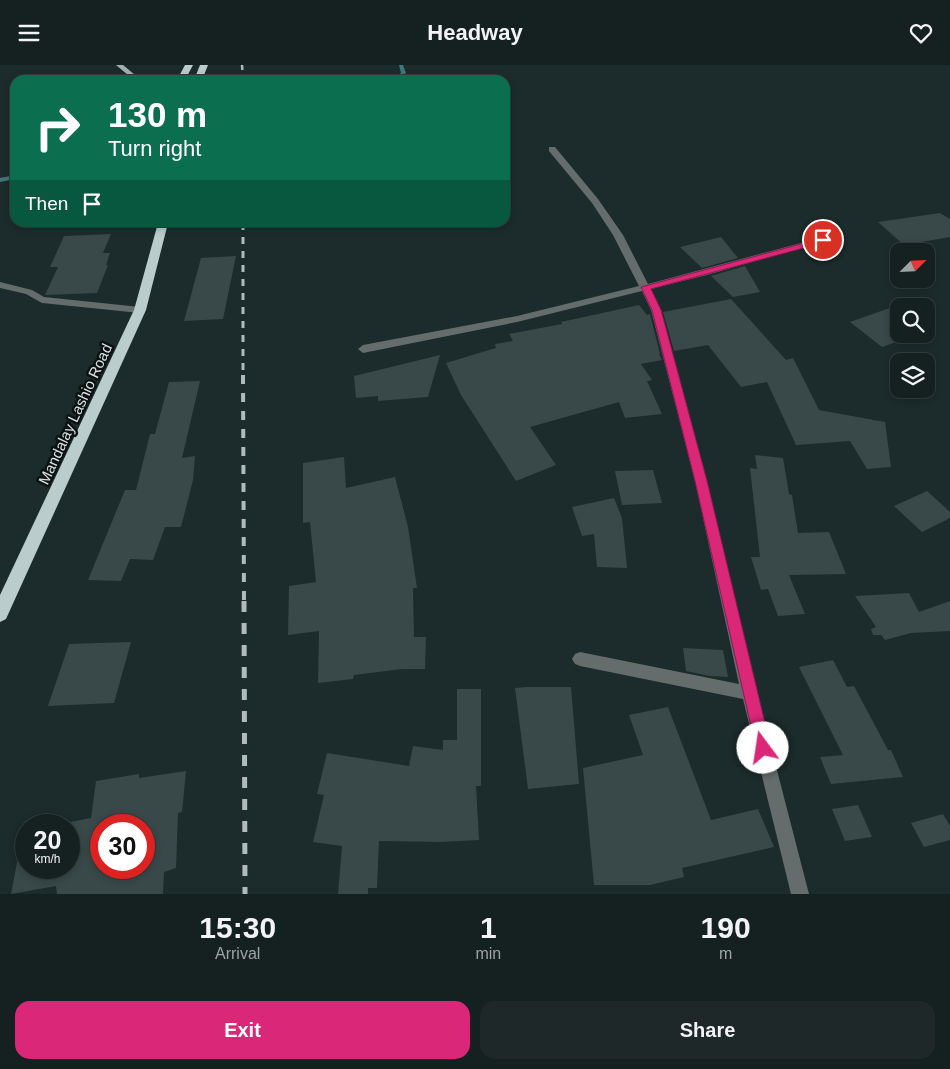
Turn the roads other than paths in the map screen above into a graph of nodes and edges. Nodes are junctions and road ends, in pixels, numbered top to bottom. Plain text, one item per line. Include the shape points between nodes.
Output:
1 (119, 65) edge
2 (132, 75) edge
3 (552, 149) dead end
4 (162, 227) edge
5 (823, 240) dead end
6 (0, 285) edge
7 (646, 287) junction
8 (140, 310) junction
9 (363, 349) dead end
10 (0, 614) edge
11 (580, 659) dead end
12 (749, 693) junction
13 (800, 894) edge

1 - 2 main road
3 - 7 street via 595,201
4 - 8 highway, Mandalay Lashio Road
5 - 7 street
6 - 8 street via 29,292 42,300
7 - 9 street via 517,319
7 - 12 street via 656,310 701,481
8 - 10 highway, Mandalay Lashio Road
11 - 12 street
12 - 13 street

